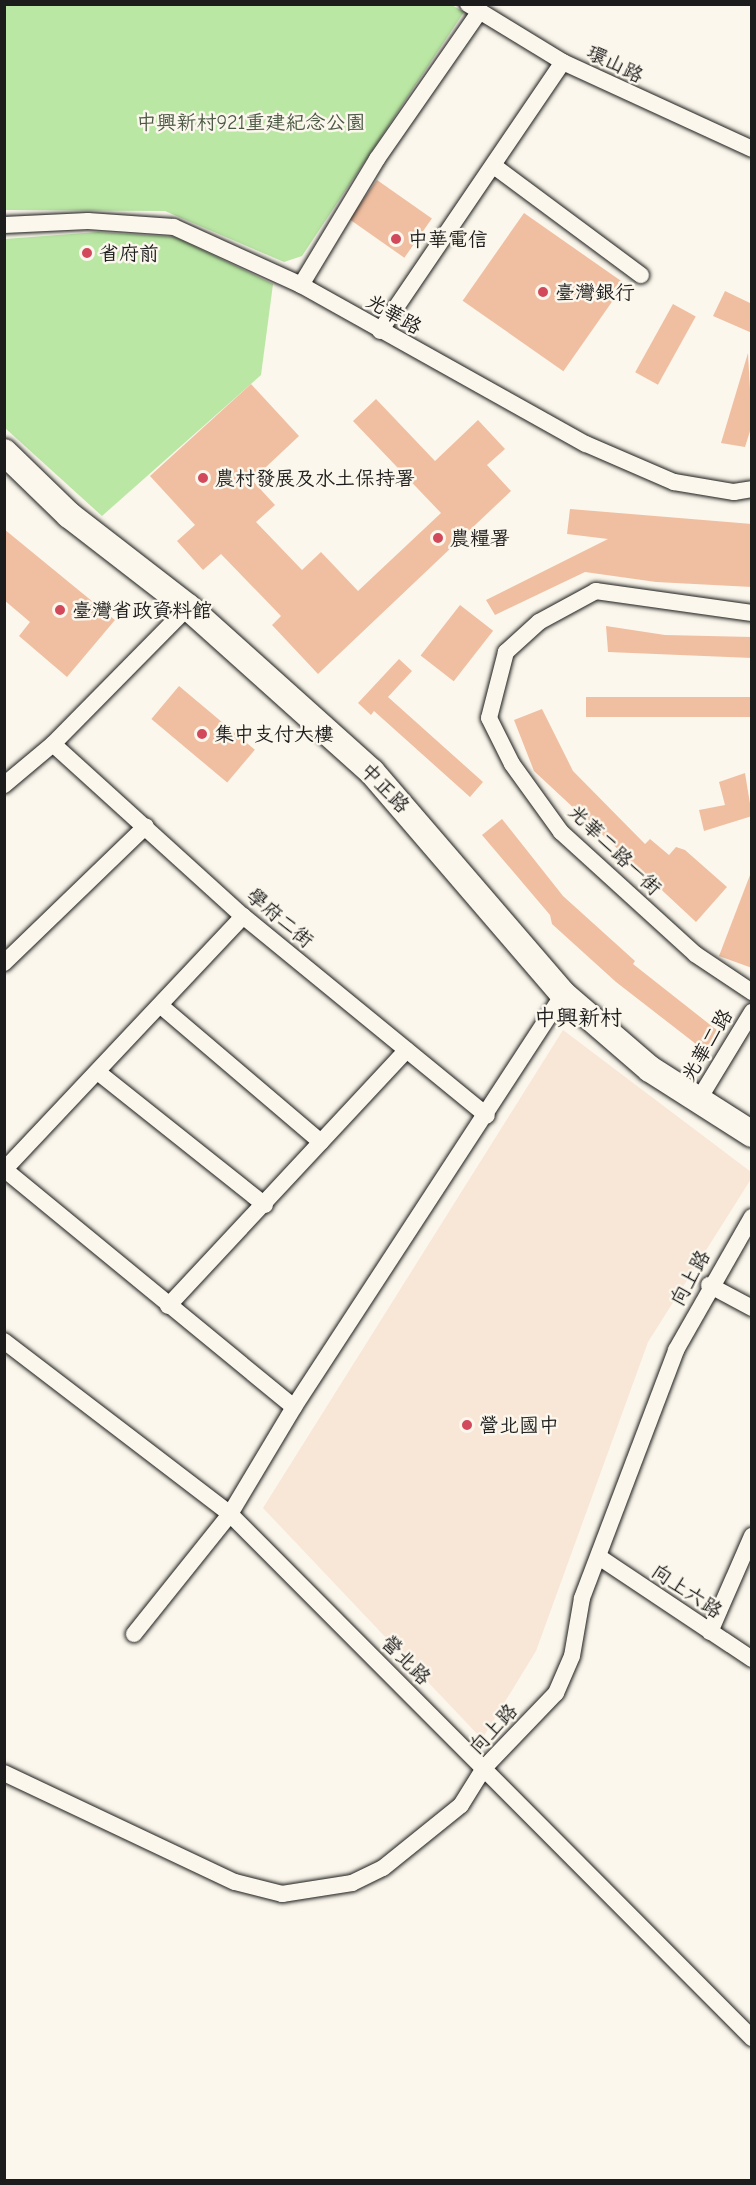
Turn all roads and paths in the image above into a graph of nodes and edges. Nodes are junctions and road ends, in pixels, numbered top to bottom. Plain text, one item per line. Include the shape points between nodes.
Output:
1 (474, 8) edge
2 (563, 62) junction
3 (752, 148) edge
4 (494, 166) junction
5 (4, 225) edge
6 (641, 275) dead end
7 (301, 285) junction
8 (380, 331) junction
9 (4, 452) edge
10 (752, 489) edge
11 (188, 607) junction
12 (752, 613) edge
13 (53, 744) junction
14 (4, 785) edge
15 (146, 826) junction
16 (243, 916) junction
17 (4, 963) edge
18 (752, 992) edge
19 (563, 994) junction
20 (161, 1006) junction
21 (752, 1012) edge
22 (407, 1050) junction
23 (99, 1073) junction
24 (699, 1100) junction
25 (487, 1116) junction
26 (752, 1134) edge
27 (321, 1142) junction
28 (5, 1170) edge
29 (265, 1205) junction
30 (752, 1216) edge
31 (709, 1285) junction
32 (168, 1306) junction
33 (752, 1308) edge
34 (4, 1341) edge
35 (294, 1407) junction
36 (230, 1514) junction
37 (752, 1536) edge
38 (599, 1557) junction
39 (710, 1632) junction
40 (134, 1634) dead end
41 (752, 1659) edge
42 (484, 1768) junction
43 (4, 1773) edge
44 (752, 2038) edge

1 - 2 street, 環山路
1 - 7 street
2 - 3 street, 環山路
2 - 4 street
4 - 6 street
4 - 8 street
5 - 7 street, 光華路 via 88,221 174,227
7 - 8 street, 光華路
8 - 10 street, 光華路 via 597,449 674,482 734,492
9 - 11 main road, 中正路 via 69,515
11 - 13 street
11 - 19 main road, 中正路 via 372,772
12 - 18 street, 光華二路一街 via 596,591 539,622 506,652 489,718 512,764 561,832 695,954
13 - 14 street
13 - 15 street, 學府二街
15 - 16 street, 學府二街
15 - 17 street
16 - 20 street
16 - 22 street, 學府二街
19 - 24 main road, 中正路 via 650,1069
19 - 25 street
20 - 23 street
20 - 27 street
21 - 24 street, 光華二路
22 - 25 street, 學府二街
22 - 27 street
23 - 28 street
23 - 29 street
24 - 26 main road, 中正路
25 - 35 street
27 - 29 street
28 - 32 street
29 - 32 street
30 - 31 street, 向上路
31 - 33 street
31 - 38 street, 向上路 via 675,1350
32 - 35 street
34 - 36 street, 營北路
35 - 36 street
36 - 40 street
36 - 42 street, 營北路
37 - 39 street
38 - 39 street, 向上六路
38 - 42 street, 向上路 via 582,1598 572,1656 556,1693
39 - 41 street, 向上六路
42 - 43 street, 向上路 via 461,1805 383,1868 351,1883 282,1894 235,1882
42 - 44 street, 營北路

